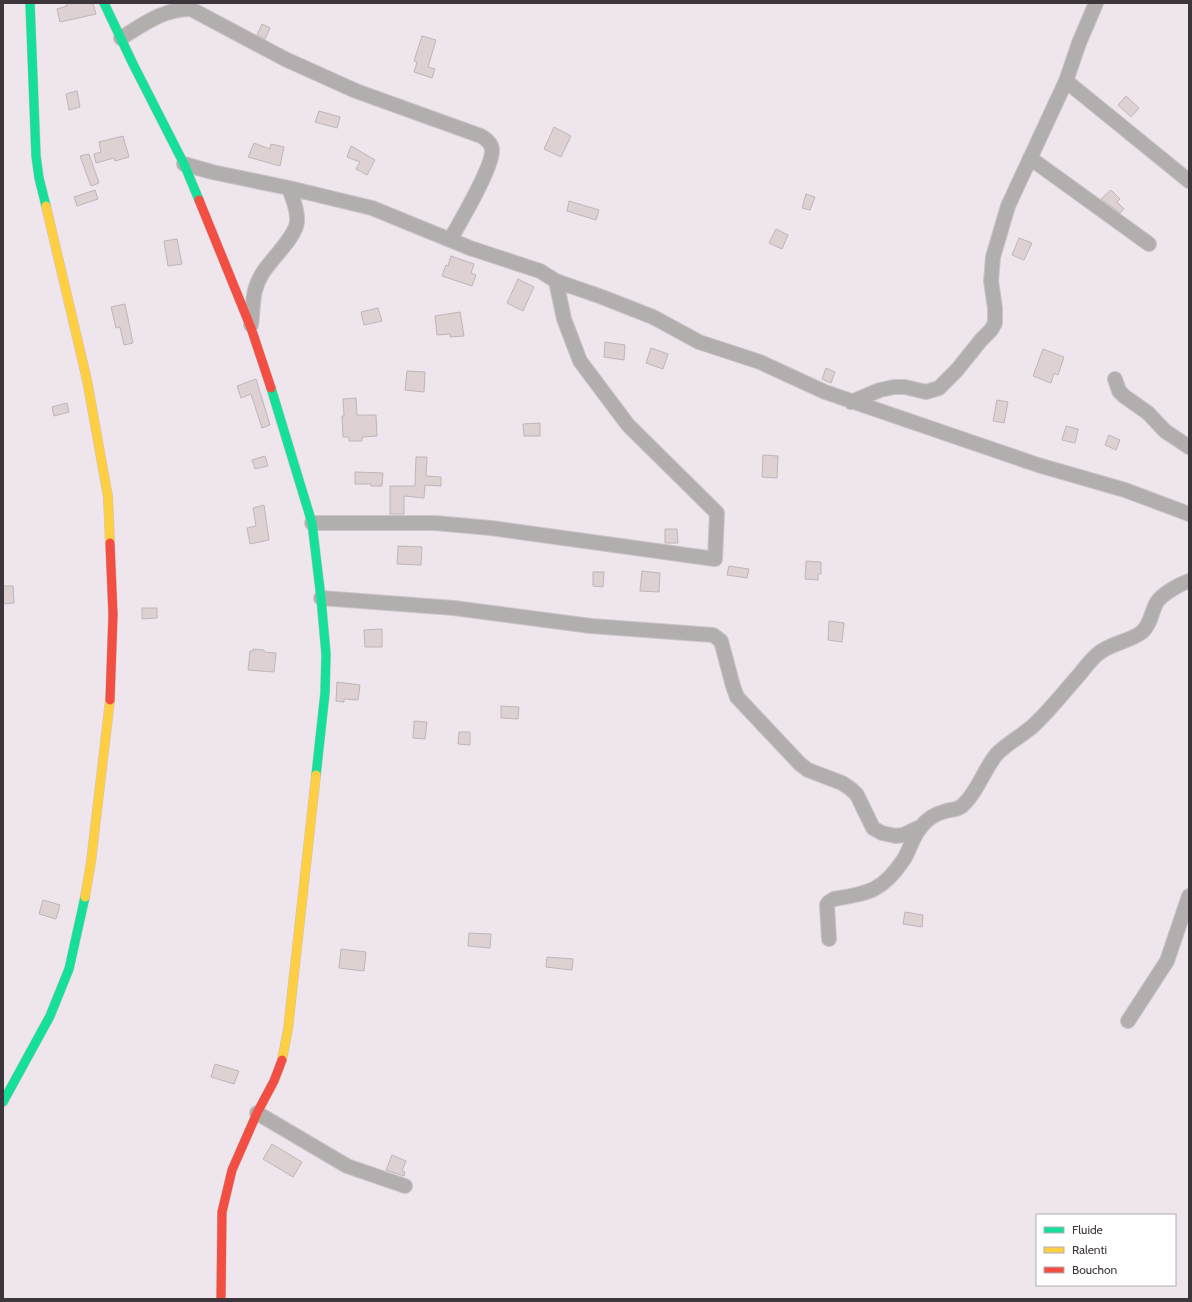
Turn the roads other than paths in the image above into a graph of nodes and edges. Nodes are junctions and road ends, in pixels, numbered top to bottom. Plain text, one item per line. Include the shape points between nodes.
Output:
1 (30, 3) edge
2 (104, 3) edge
3 (1096, 3) edge
4 (120, 38) junction
5 (1066, 81) junction
6 (1030, 158) junction
7 (184, 164) junction
8 (1189, 180) edge
9 (289, 188) junction
10 (450, 240) junction
11 (1149, 244) dead end
12 (556, 281) junction
13 (251, 328) junction
14 (1115, 379) dead end
15 (851, 402) junction
16 (1189, 447) edge
17 (1189, 514) edge
18 (312, 523) junction
19 (1189, 581) edge
20 (321, 598) junction
21 (920, 827) junction
22 (1189, 896) edge
23 (829, 940) dead end
24 (1128, 1021) dead end
25 (3, 1102) edge
26 (257, 1113) junction
27 (404, 1186) dead end
28 (221, 1299) edge

1 - 25 street via 36,156 87,380 108,496 113,615 111,694 91,862 81,918 69,969 50,1016
2 - 4 street
3 - 5 street
4 - 7 street
4 - 10 street via 166,13 178,9 191,9 285,59 349,88 487,139 492,151 485,173
5 - 6 street
5 - 8 street
6 - 11 street
6 - 15 street via 1008,206 993,257 991,281 995,323 992,330 939,388 926,392 905,387 880,390
7 - 9 street
7 - 13 street
9 - 10 street via 372,208
9 - 13 street via 297,222 291,236 256,286
10 - 12 street via 533,268
12 - 15 street via 653,317 699,342 760,362
12 - 18 street via 564,319 580,361 628,425 717,513 715,559 459,525
13 - 18 street
14 - 16 street via 1124,396
15 - 17 street via 1038,465 1125,490
18 - 20 street
19 - 21 street via 1173,588 1156,602 1149,623 1143,631 1098,653 1033,725 995,756 966,802 958,810 933,816
20 - 21 street via 454,608 591,626 713,635 721,641 738,697 800,764 851,789 857,795 873,828 882,833 903,835
20 - 26 street via 326,654 325,693 288,1029 283,1058
21 - 23 street via 904,859 878,888 834,898 829,902
22 - 24 street via 1167,961
26 - 27 street via 347,1166
26 - 28 street via 232,1170 222,1212

